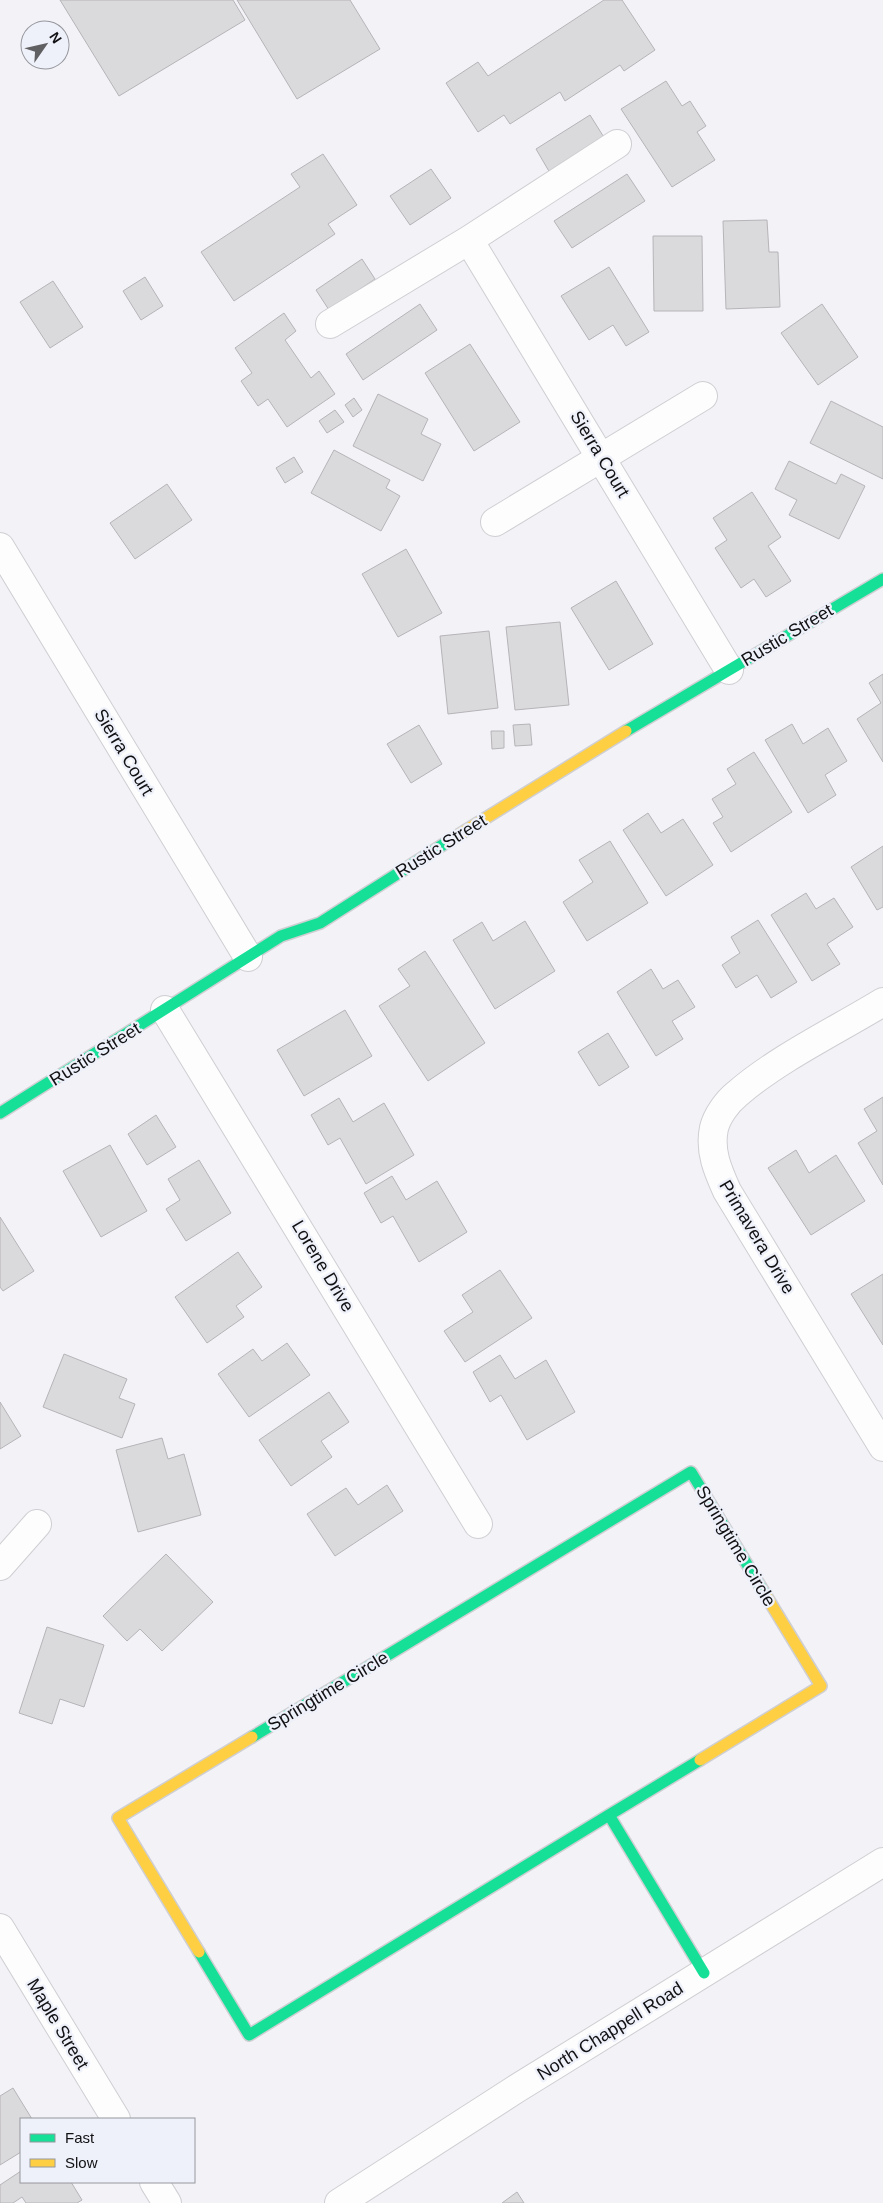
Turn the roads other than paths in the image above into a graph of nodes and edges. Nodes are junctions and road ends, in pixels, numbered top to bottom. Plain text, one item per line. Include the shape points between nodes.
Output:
1 (617, 144) dead end
2 (469, 240) junction
3 (330, 324) dead end
4 (703, 396) dead end
5 (602, 457) junction
6 (495, 522) dead end
7 (0, 547) edge
8 (883, 579) edge
9 (729, 670) junction
10 (248, 957) junction
11 (883, 1002) edge
12 (165, 1010) junction
13 (0, 1113) edge
14 (881, 1440) edge
15 (37, 1524) dead end
16 (478, 1524) dead end
17 (0, 1566) edge
18 (609, 1815) junction
19 (883, 1862) edge
20 (0, 1928) edge
21 (704, 1973) junction
22 (115, 2118) edge
23 (155, 2183) edge
24 (167, 2203) edge
25 (338, 2203) edge

1 - 2 street
2 - 3 street
2 - 5 street, Sierra Court
4 - 5 street
5 - 6 street
5 - 9 street, Sierra Court
7 - 10 street, Sierra Court
8 - 9 street, Rustic Street
9 - 10 street, Rustic Street via 610,740 320,923 281,936
10 - 12 street, Rustic Street
11 - 14 street, Primavera Drive via 758,1077 736,1094 725,1106 714,1128 712,1148 727,1191
12 - 13 street, Rustic Street
12 - 16 street, Lorene Drive
15 - 17 street
18 - 18 street, Springtime Circle via 821,1686 690,1472 118,1818 249,2035
18 - 21 street
19 - 21 street, North Chappell Road
20 - 22 street, Maple Street
21 - 25 street, North Chappell Road
23 - 24 street

